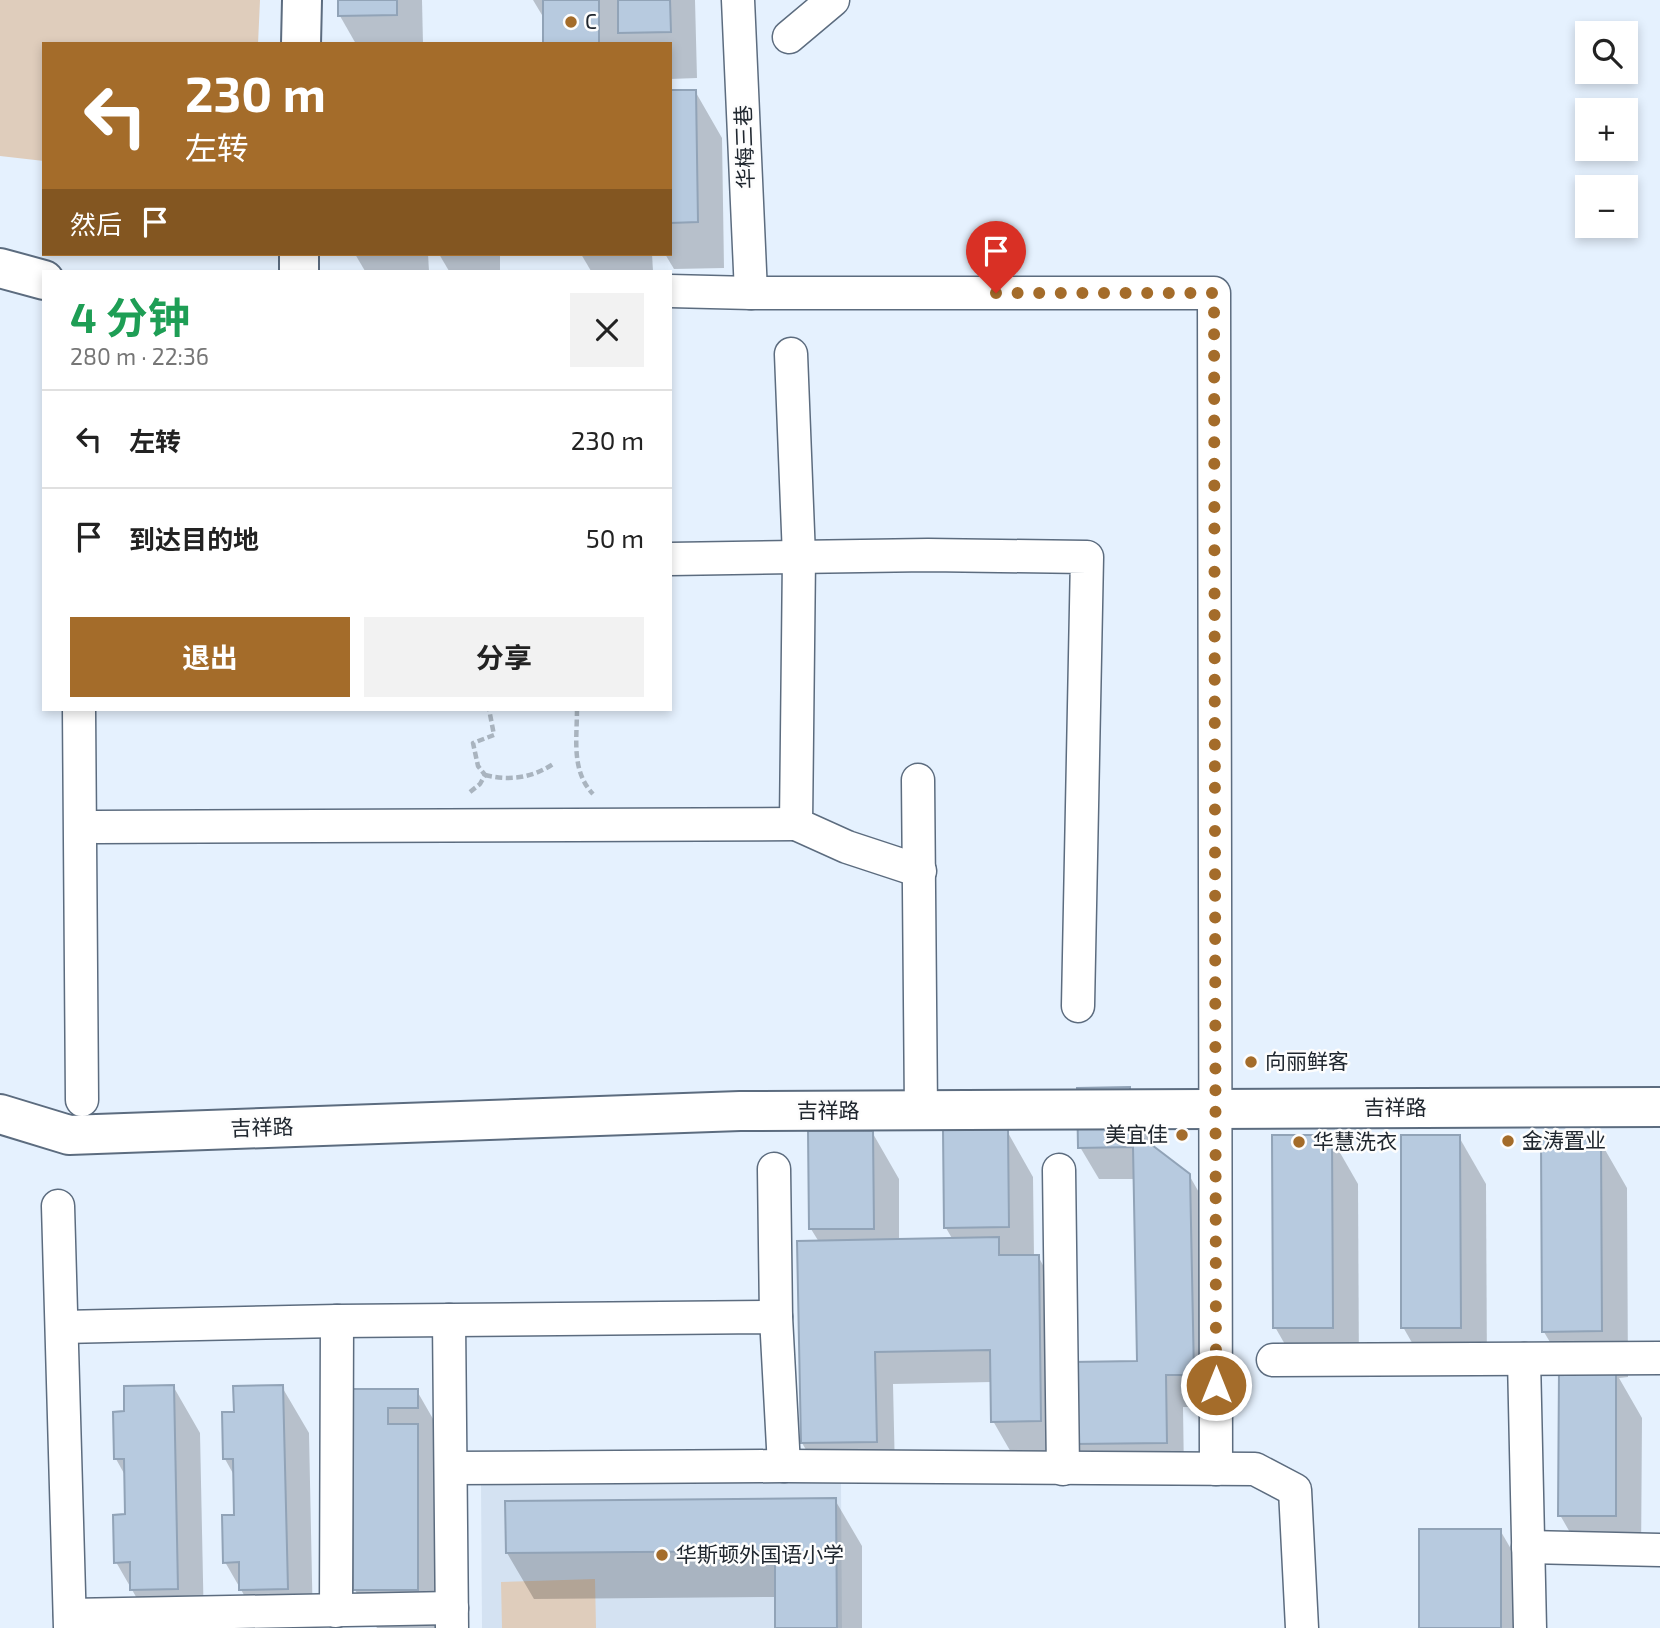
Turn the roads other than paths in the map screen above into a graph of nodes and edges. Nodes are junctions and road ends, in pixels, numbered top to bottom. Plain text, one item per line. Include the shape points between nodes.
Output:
1 (302, 0) edge
2 (738, 0) edge
3 (833, 0) edge
4 (789, 37) dead end
5 (301, 42) edge
6 (0, 268) edge
7 (42, 279) edge
8 (42, 286) edge
9 (0, 288) edge
10 (672, 291) edge
11 (751, 293) junction
12 (791, 354) dead end
13 (799, 557) junction
14 (672, 559) edge
15 (79, 711) edge
16 (918, 780) dead end
17 (796, 824) junction
18 (97, 827) dead end
19 (920, 871) junction
20 (1078, 1006) dead end
21 (82, 1100) dead end
22 (1660, 1107) edge
23 (1217, 1108) junction
24 (921, 1110) junction
25 (0, 1114) edge
26 (774, 1169) dead end
27 (1059, 1170) dead end
28 (58, 1206) dead end
29 (776, 1318) junction
30 (449, 1320) junction
31 (337, 1321) junction
32 (62, 1327) junction
33 (1660, 1357) edge
34 (1524, 1359) junction
35 (1273, 1360) dead end
36 (784, 1466) junction
37 (452, 1468) junction
38 (1063, 1469) junction
39 (1216, 1469) junction
40 (1528, 1547) junction
41 (1660, 1550) edge
42 (335, 1611) junction
43 (452, 1618) edge
44 (70, 1621) edge
45 (1302, 1628) edge
46 (1530, 1628) edge

1 - 5 street
2 - 11 street, 华梅三巷
3 - 4 street
6 - 7 street
8 - 9 street
10 - 11 street
11 - 23 street via 1214,293
12 - 13 street
13 - 14 street
13 - 17 street
13 - 20 street via 1087,557
15 - 21 street
16 - 19 street
17 - 18 street
17 - 19 street via 846,847
19 - 24 street
22 - 23 street, 吉祥路
23 - 24 street, 吉祥路
23 - 39 street
24 - 25 street, 吉祥路 via 740,1111 69,1135
26 - 29 street
27 - 38 street
28 - 32 street
29 - 30 street
29 - 36 street
30 - 31 street
30 - 37 street
31 - 32 street
31 - 42 street
32 - 44 street
33 - 34 street
34 - 35 street
34 - 40 street
36 - 37 street
36 - 38 street
37 - 43 street
38 - 39 street
39 - 45 street via 1255,1469 1295,1490
40 - 41 street
40 - 46 street
42 - 43 street
42 - 44 street

